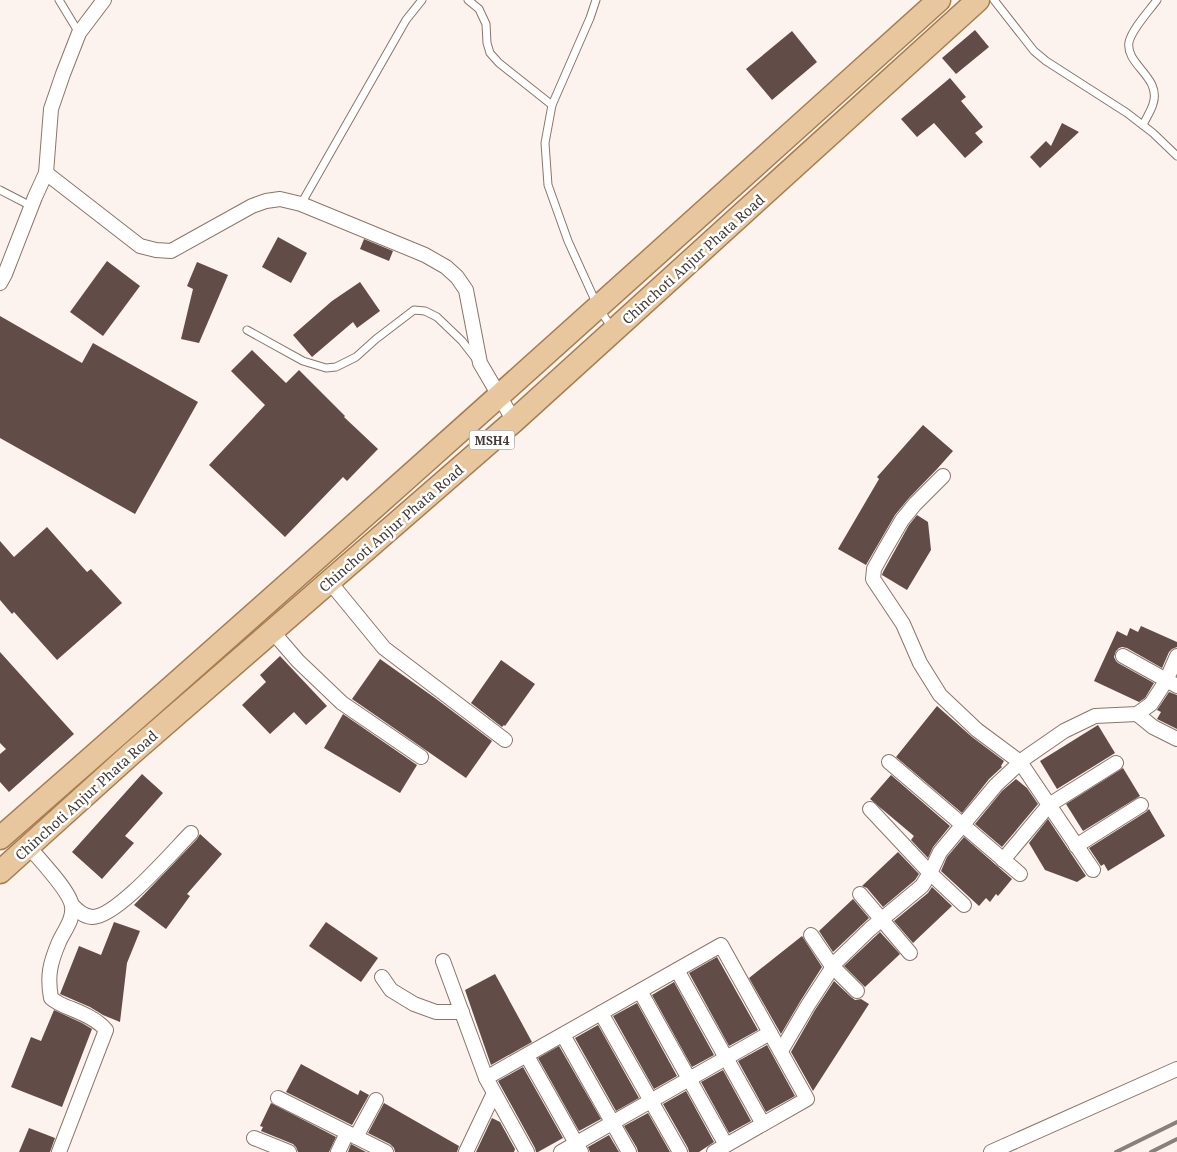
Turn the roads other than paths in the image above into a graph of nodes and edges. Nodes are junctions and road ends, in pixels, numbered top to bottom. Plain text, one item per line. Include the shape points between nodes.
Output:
1 (59, 0) edge
2 (104, 0) edge
3 (422, 0) edge
4 (468, 0) edge
5 (596, 0) edge
6 (939, 0) edge
7 (978, 0) edge
8 (994, 0) edge
9 (1157, 0) edge
10 (79, 34) junction
11 (552, 106) junction
12 (1143, 125) junction
13 (1177, 156) edge
14 (46, 173) junction
15 (0, 190) edge
16 (301, 204) junction
17 (31, 206) junction
18 (0, 283) edge
19 (598, 307) junction
20 (247, 330) dead end
21 (613, 330) junction
22 (480, 363) junction
23 (500, 396) junction
24 (514, 421) junction
25 (943, 476) dead end
26 (329, 582) junction
27 (272, 631) junction
28 (1123, 656) dead end
29 (1177, 656) edge
30 (1172, 683) edge
31 (1137, 714) junction
32 (1177, 739) edge
33 (505, 740) dead end
34 (421, 757) dead end
35 (889, 762) dead end
36 (1020, 762) junction
37 (1116, 763) dead end
38 (1049, 805) junction
39 (1141, 805) dead end
40 (870, 809) dead end
41 (962, 826) junction
42 (191, 833) dead end
43 (0, 838) edge
44 (1076, 846) junction
45 (29, 847) junction
46 (1003, 860) junction
47 (1092, 870) dead end
48 (0, 872) edge
49 (930, 873) junction
50 (1020, 874) dead end
51 (860, 894) dead end
52 (964, 905) dead end
53 (72, 906) junction
54 (881, 920) junction
55 (811, 935) dead end
56 (910, 953) dead end
57 (444, 962) dead end
58 (832, 966) junction
59 (677, 970) junction
60 (382, 976) dead end
61 (640, 991) junction
62 (858, 991) dead end
63 (462, 1012) junction
64 (602, 1013) junction
65 (770, 1033) junction
66 (563, 1035) junction
67 (781, 1051) junction
68 (527, 1056) junction
69 (726, 1058) junction
70 (1177, 1069) edge
71 (486, 1078) junction
72 (689, 1079) junction
73 (494, 1092) junction
74 (278, 1098) dead end
75 (376, 1100) dead end
76 (651, 1101) junction
77 (612, 1123) junction
78 (763, 1124) junction
79 (352, 1135) junction
80 (254, 1138) dead end
81 (579, 1148) edge
82 (720, 1148) edge
83 (525, 1151) edge
84 (59, 1152) edge
85 (289, 1152) edge
86 (338, 1152) edge
87 (386, 1152) edge
88 (466, 1152) edge
89 (561, 1152) edge
90 (629, 1152) edge
91 (680, 1152) edge
92 (991, 1152) edge

1 - 10 lane
2 - 10 street
3 - 16 lane via 406,20
4 - 11 lane via 479,9 486,24 490,53
5 - 11 lane
6 - 19 main road, Chinchoti Anjur Phata Road / MSH4
7 - 21 main road, Chinchoti Anjur Phata Road / MSH4
8 - 12 lane via 1034,51
9 - 12 lane via 1129,41 1134,60 1151,82 1155,94
10 - 14 street via 51,109
11 - 19 lane via 545,143 548,185 568,241
12 - 13 lane
14 - 16 street via 140,246 156,250 171,251 266,201 280,199
14 - 17 street
15 - 17 lane
16 - 22 street via 425,255 446,267 466,290
17 - 18 street
19 - 21 lane
19 - 23 main road, Chinchoti Anjur Phata Road / MSH4
20 - 22 lane via 303,361 326,368 336,367 356,357 414,310 425,310 462,341
21 - 24 main road, Chinchoti Anjur Phata Road / MSH4
22 - 23 street
23 - 24 street
23 - 43 main road, Chinchoti Anjur Phata Road / MSH4
24 - 26 main road, Chinchoti Anjur Phata Road / MSH4
25 - 36 street via 902,520 874,569 873,579 903,624 920,663 940,695
26 - 27 main road, Chinchoti Anjur Phata Road / MSH4
26 - 33 street via 384,648
27 - 34 street via 342,704
27 - 45 main road, Chinchoti Anjur Phata Road / MSH4
28 - 30 street
29 - 30 street
30 - 31 street
31 - 32 street via 1153,727
31 - 36 street via 1095,716 1064,731
35 - 41 street
36 - 38 street
36 - 41 street
37 - 38 street
38 - 44 street
38 - 46 street
39 - 44 street
40 - 49 street
41 - 46 street
41 - 49 street via 940,852
42 - 53 street via 128,898 100,916 81,914
44 - 47 street
45 - 48 main road, Chinchoti Anjur Phata Road / MSH4
45 - 53 street via 55,878
46 - 50 street
49 - 52 street
49 - 54 street via 922,886
51 - 54 street
53 - 84 street via 71,918 50,966 48,984 51,998 102,1024 106,1030
54 - 56 street
54 - 58 street
55 - 58 street
57 - 63 street
58 - 62 street
58 - 67 street
59 - 61 street
59 - 65 street via 721,945
59 - 69 street
60 - 63 street via 391,990 414,1004 436,1012
61 - 64 street
61 - 72 street
63 - 71 street
64 - 66 street
64 - 76 street
65 - 67 street
65 - 69 street
66 - 68 street
66 - 77 street
67 - 78 street via 807,1099
68 - 71 street
68 - 81 street
69 - 72 street
69 - 78 street
70 - 92 street
71 - 73 street
72 - 76 street
72 - 82 street
73 - 83 street
73 - 88 street
74 - 79 street
75 - 79 street
76 - 77 street
76 - 91 street
77 - 81 street
77 - 90 street
78 - 82 street
79 - 86 street
79 - 87 street
80 - 85 street
81 - 89 street

